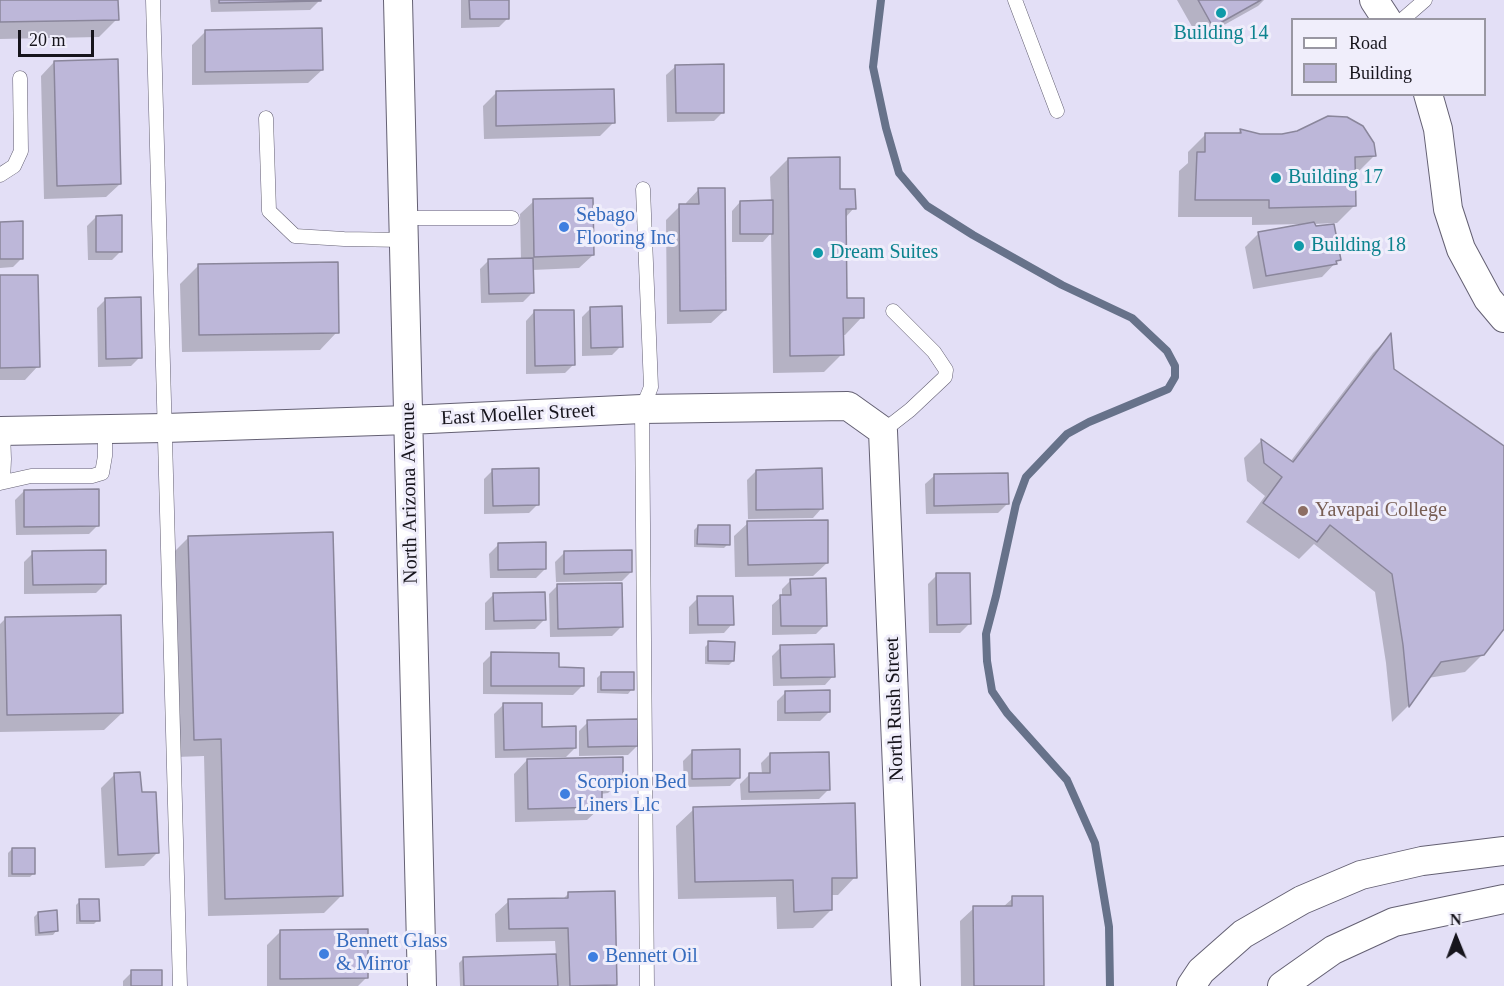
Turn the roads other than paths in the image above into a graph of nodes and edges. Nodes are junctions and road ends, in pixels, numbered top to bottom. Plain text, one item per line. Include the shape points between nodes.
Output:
1 (153, 0) edge
2 (398, 0) edge
3 (1015, 0) edge
4 (1374, 0) edge
5 (1425, 0) edge
6 (1386, 18) edge
7 (1404, 18) edge
8 (20, 78) dead end
9 (1429, 96) edge
10 (1057, 111) dead end
11 (266, 118) dead end
12 (0, 175) edge
13 (643, 189) dead end
14 (512, 218) dead end
15 (404, 229) junction
16 (893, 311) dead end
17 (1504, 318) edge
18 (642, 409) junction
19 (408, 420) junction
20 (165, 428) junction
21 (105, 429) junction
22 (1, 431) edge
23 (883, 431) junction
24 (1, 483) edge
25 (1504, 851) edge
26 (1504, 899) edge
27 (180, 986) edge
28 (422, 986) edge
29 (647, 986) edge
30 (906, 986) edge
31 (1191, 986) edge
32 (1282, 986) edge

1 - 20 lane
2 - 15 street, North Arizona Avenue
3 - 10 lane
4 - 6 street
5 - 7 lane
8 - 12 lane via 21,151 14,165
9 - 17 street via 1438,129 1448,209 1461,249 1488,299
11 - 15 lane via 270,211 295,236
13 - 18 lane via 651,387
14 - 15 lane
15 - 19 street, North Arizona Avenue
16 - 23 lane via 934,352 946,370 945,377
18 - 19 street, East Moeller Street
18 - 23 street, East Moeller Street via 848,406
18 - 29 lane
19 - 20 street, East Moeller Street
19 - 28 street, North Arizona Avenue
20 - 21 street, East Moeller Street
20 - 27 lane
21 - 22 street, East Moeller Street
21 - 24 lane via 102,473 31,476
22 - 24 lane
23 - 30 street, North Rush Street
25 - 31 street via 1412,863 1361,876 1302,900 1243,934 1201,971
26 - 32 street via 1394,922 1333,950

